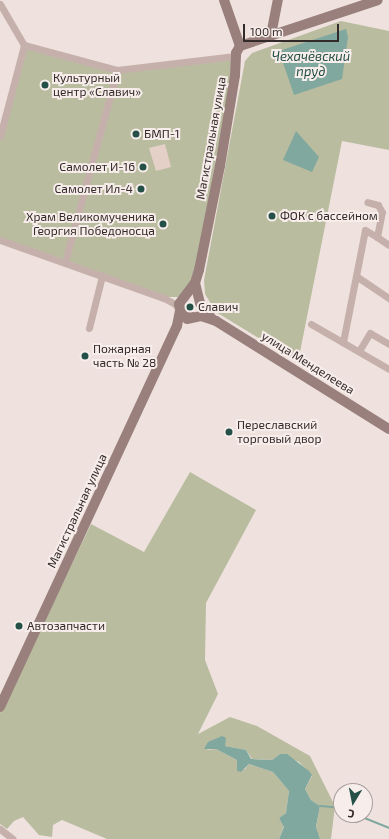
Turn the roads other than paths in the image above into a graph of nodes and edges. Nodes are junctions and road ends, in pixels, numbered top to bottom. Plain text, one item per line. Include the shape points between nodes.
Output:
1 (224, 0) edge
2 (278, 0) edge
3 (378, 0) edge
4 (0, 4) edge
5 (271, 35) junction
6 (24, 45) junction
7 (240, 46) junction
8 (236, 56) junction
9 (116, 70) junction
10 (0, 136) edge
11 (367, 202) dead end
12 (377, 238) junction
13 (0, 240) edge
14 (389, 245) edge
15 (65, 262) junction
16 (98, 273) junction
17 (356, 276) junction
18 (195, 283) junction
19 (164, 298) junction
20 (184, 298) junction
21 (389, 298) edge
22 (199, 302) junction
23 (180, 311) junction
24 (193, 316) junction
25 (213, 320) junction
26 (311, 324) dead end
27 (177, 326) junction
28 (89, 328) dead end
29 (343, 342) junction
30 (389, 344) edge
31 (359, 351) junction
32 (389, 369) edge
33 (389, 429) edge
34 (0, 707) edge
35 (0, 828) edge
36 (13, 839) edge

1 - 7 main road
2 - 5 main road
3 - 5 main road
4 - 6 street
5 - 7 main road
6 - 9 street
6 - 10 street
7 - 8 main road, Магистральная улица
8 - 9 street
8 - 18 main road, Магистральная улица via 220,166
9 - 15 street
11 - 12 street via 378,205 382,210
12 - 14 street
12 - 17 street via 365,230
13 - 15 street
15 - 16 street
16 - 19 street
16 - 28 street
17 - 21 street
17 - 29 street
18 - 20 main road
18 - 22 main road
19 - 20 street
19 - 23 street via 175,304
20 - 22 main road via 192,296
20 - 23 main road
22 - 24 main road via 199,312
22 - 25 main road
23 - 24 main road via 184,316
23 - 27 main road, Магистральная улица
24 - 25 main road
24 - 27 main road
25 - 33 main road, улица Менделеева
26 - 29 street
27 - 34 main road, Магистральная улица
29 - 31 street
30 - 31 street via 370,332
31 - 32 street
35 - 36 street

